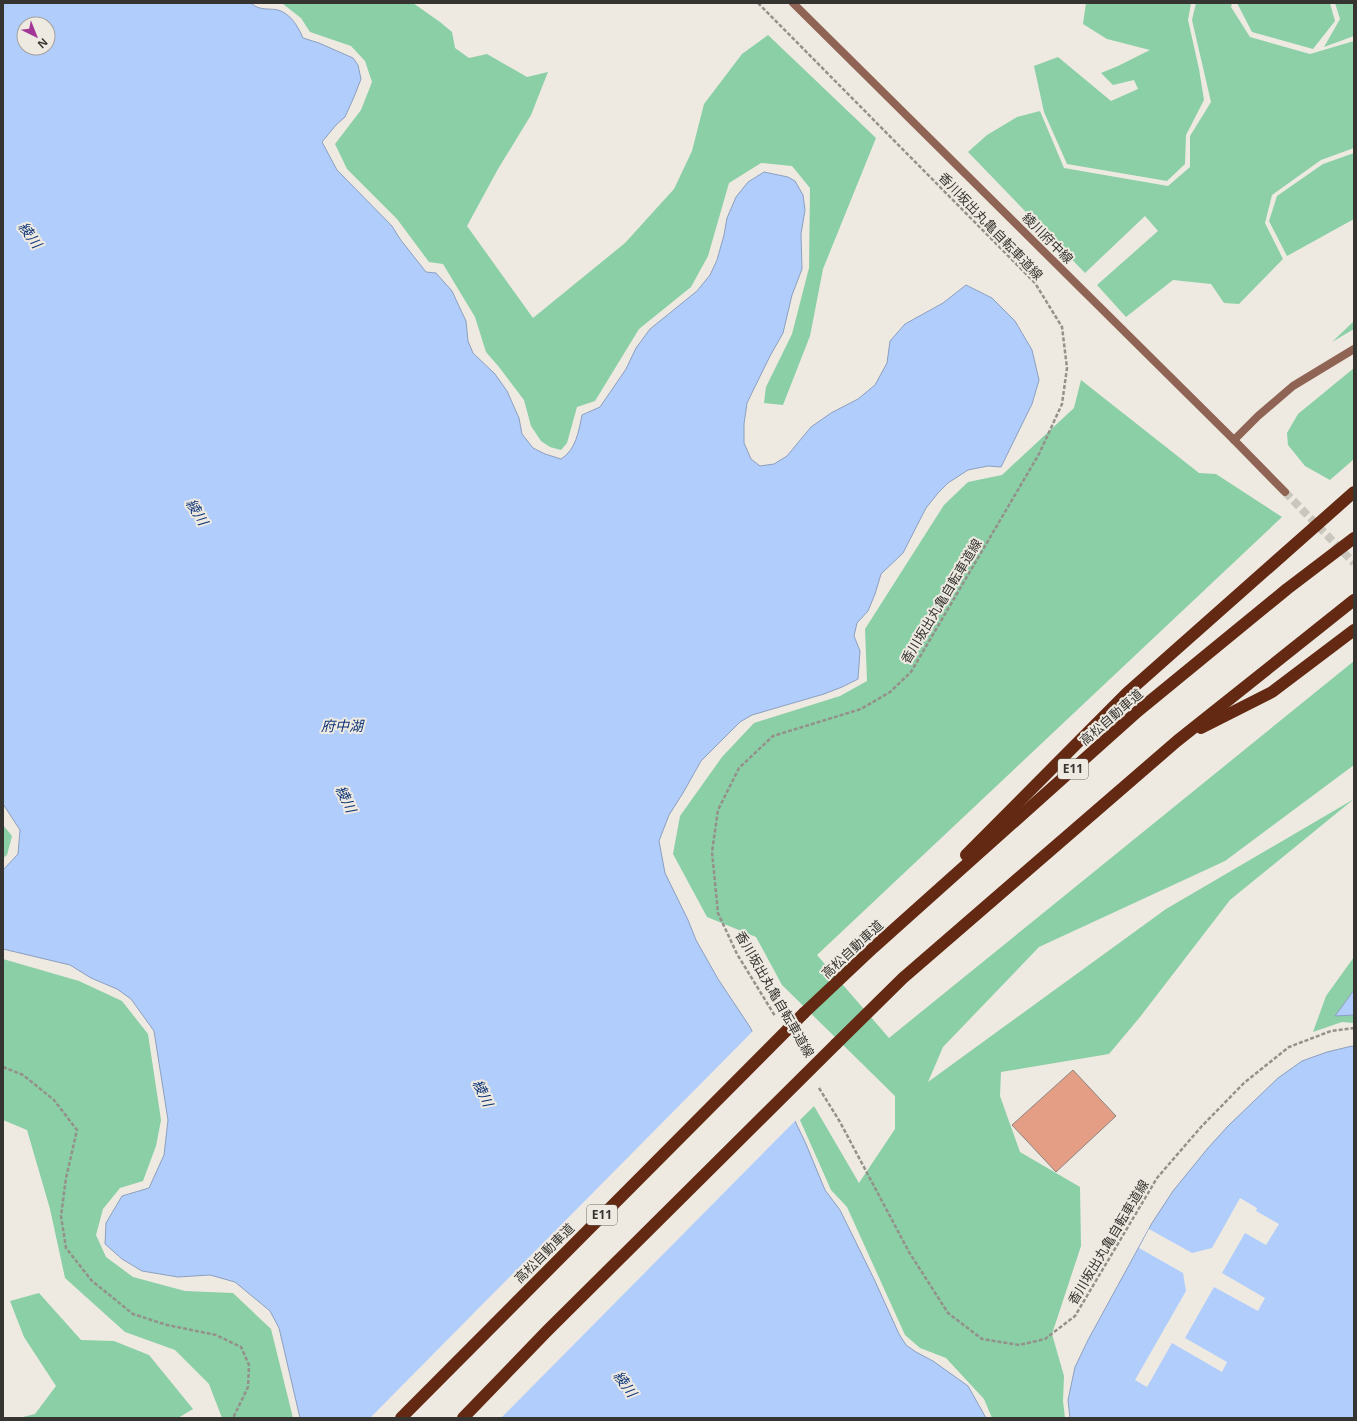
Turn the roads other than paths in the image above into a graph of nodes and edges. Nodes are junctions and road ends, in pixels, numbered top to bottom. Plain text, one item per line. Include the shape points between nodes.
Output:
1 (793, 3) edge
2 (1354, 349) edge
3 (1234, 440) junction
4 (1285, 492) tunnel mouth
5 (1354, 492) edge
6 (1354, 538) edge
7 (1354, 600) edge
8 (1354, 630) edge
9 (1177, 741) junction
10 (873, 948) junction
11 (401, 1418) edge
12 (462, 1418) edge

1 - 3 main road, 綾川府中線
2 - 3 main road via 1293,386
3 - 4 main road, 綾川府中線
5 - 10 highway via 1127,693
6 - 10 highway, 高松自動車道 / E11 via 1138,711
7 - 9 highway
8 - 9 highway via 1272,692
9 - 12 highway, bridge via 903,978
10 - 11 highway, 高松自動車道 / E11, bridge via 804,1013

